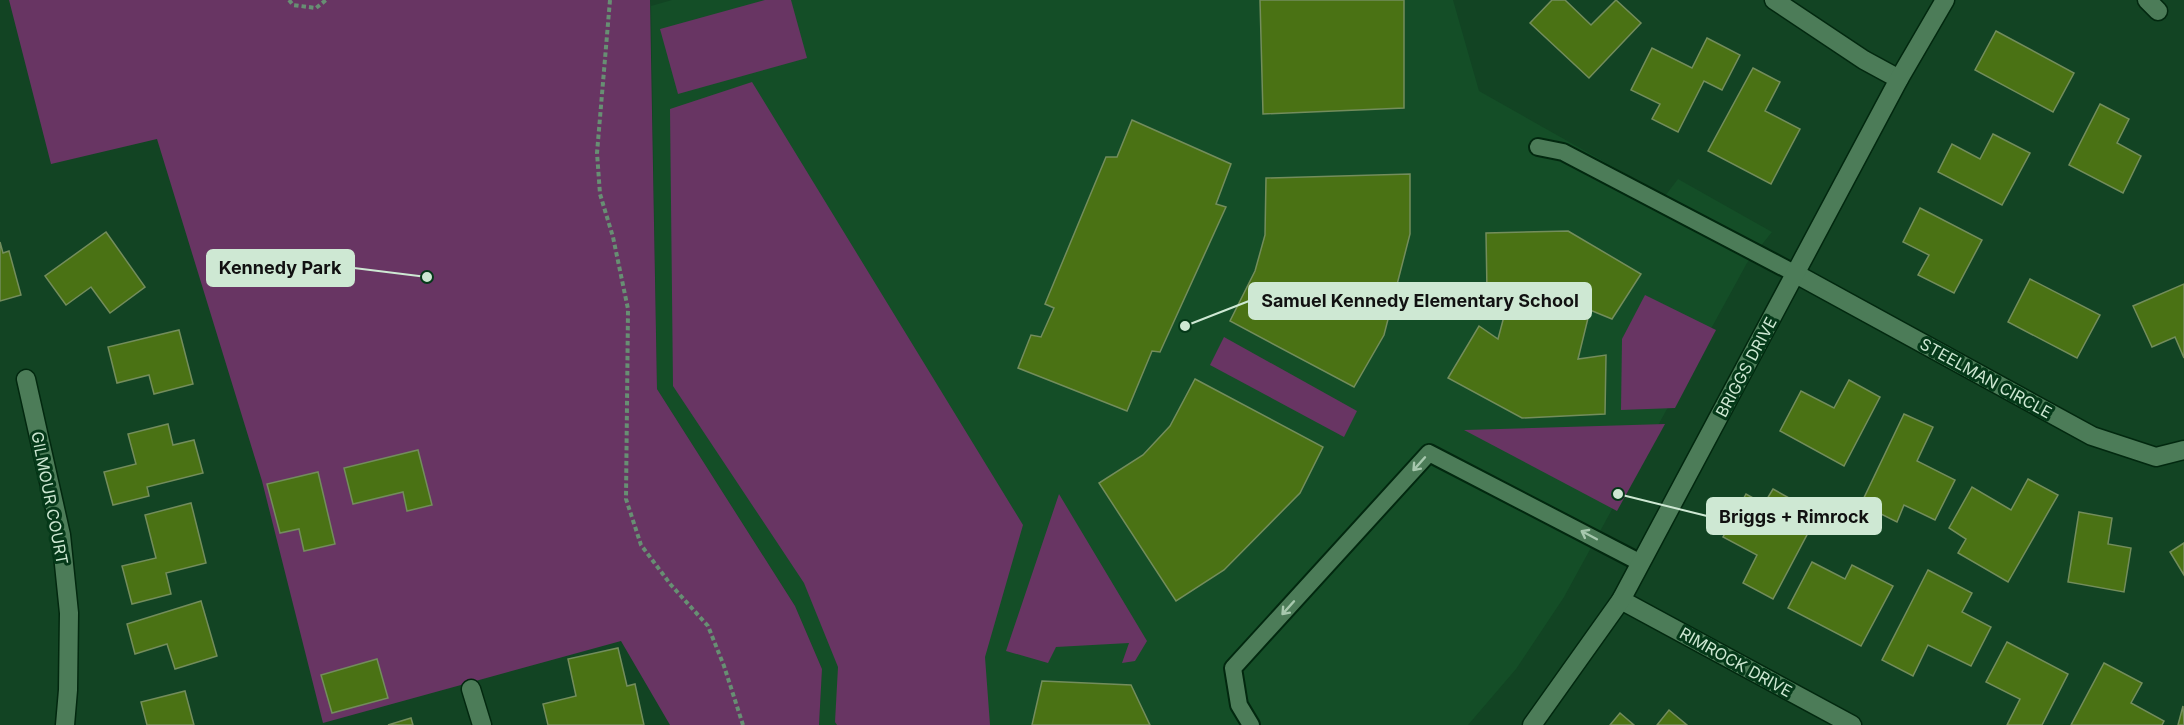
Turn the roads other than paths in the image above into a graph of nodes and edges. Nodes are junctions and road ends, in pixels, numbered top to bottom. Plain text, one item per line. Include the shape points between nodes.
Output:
1 (1774, 0) edge
2 (1945, 0) edge
3 (1899, 79) junction
4 (1538, 147) dead end
5 (1796, 274) junction
6 (26, 379) dead end
7 (2184, 450) edge
8 (1641, 563) junction
9 (1621, 600) junction
10 (471, 689) dead end
11 (65, 725) edge
12 (482, 725) edge
13 (1251, 725) edge
14 (1532, 725) edge
15 (1852, 725) edge

1 - 3 street
2 - 3 street, BRIGGS DRIVE
3 - 5 street, BRIGGS DRIVE
4 - 5 lane via 1563,152
5 - 7 street, STEELMAN CIRCLE via 2092,436 2156,457
5 - 8 street, BRIGGS DRIVE
6 - 11 street, GILMOUR COURT via 61,535 69,613
8 - 9 street, BRIGGS DRIVE
8 -> 13 lane via 1429,453 1233,668 1239,705
9 - 14 street, BRIGGS DRIVE
9 - 15 street, RIMROCK DRIVE
10 - 12 street

